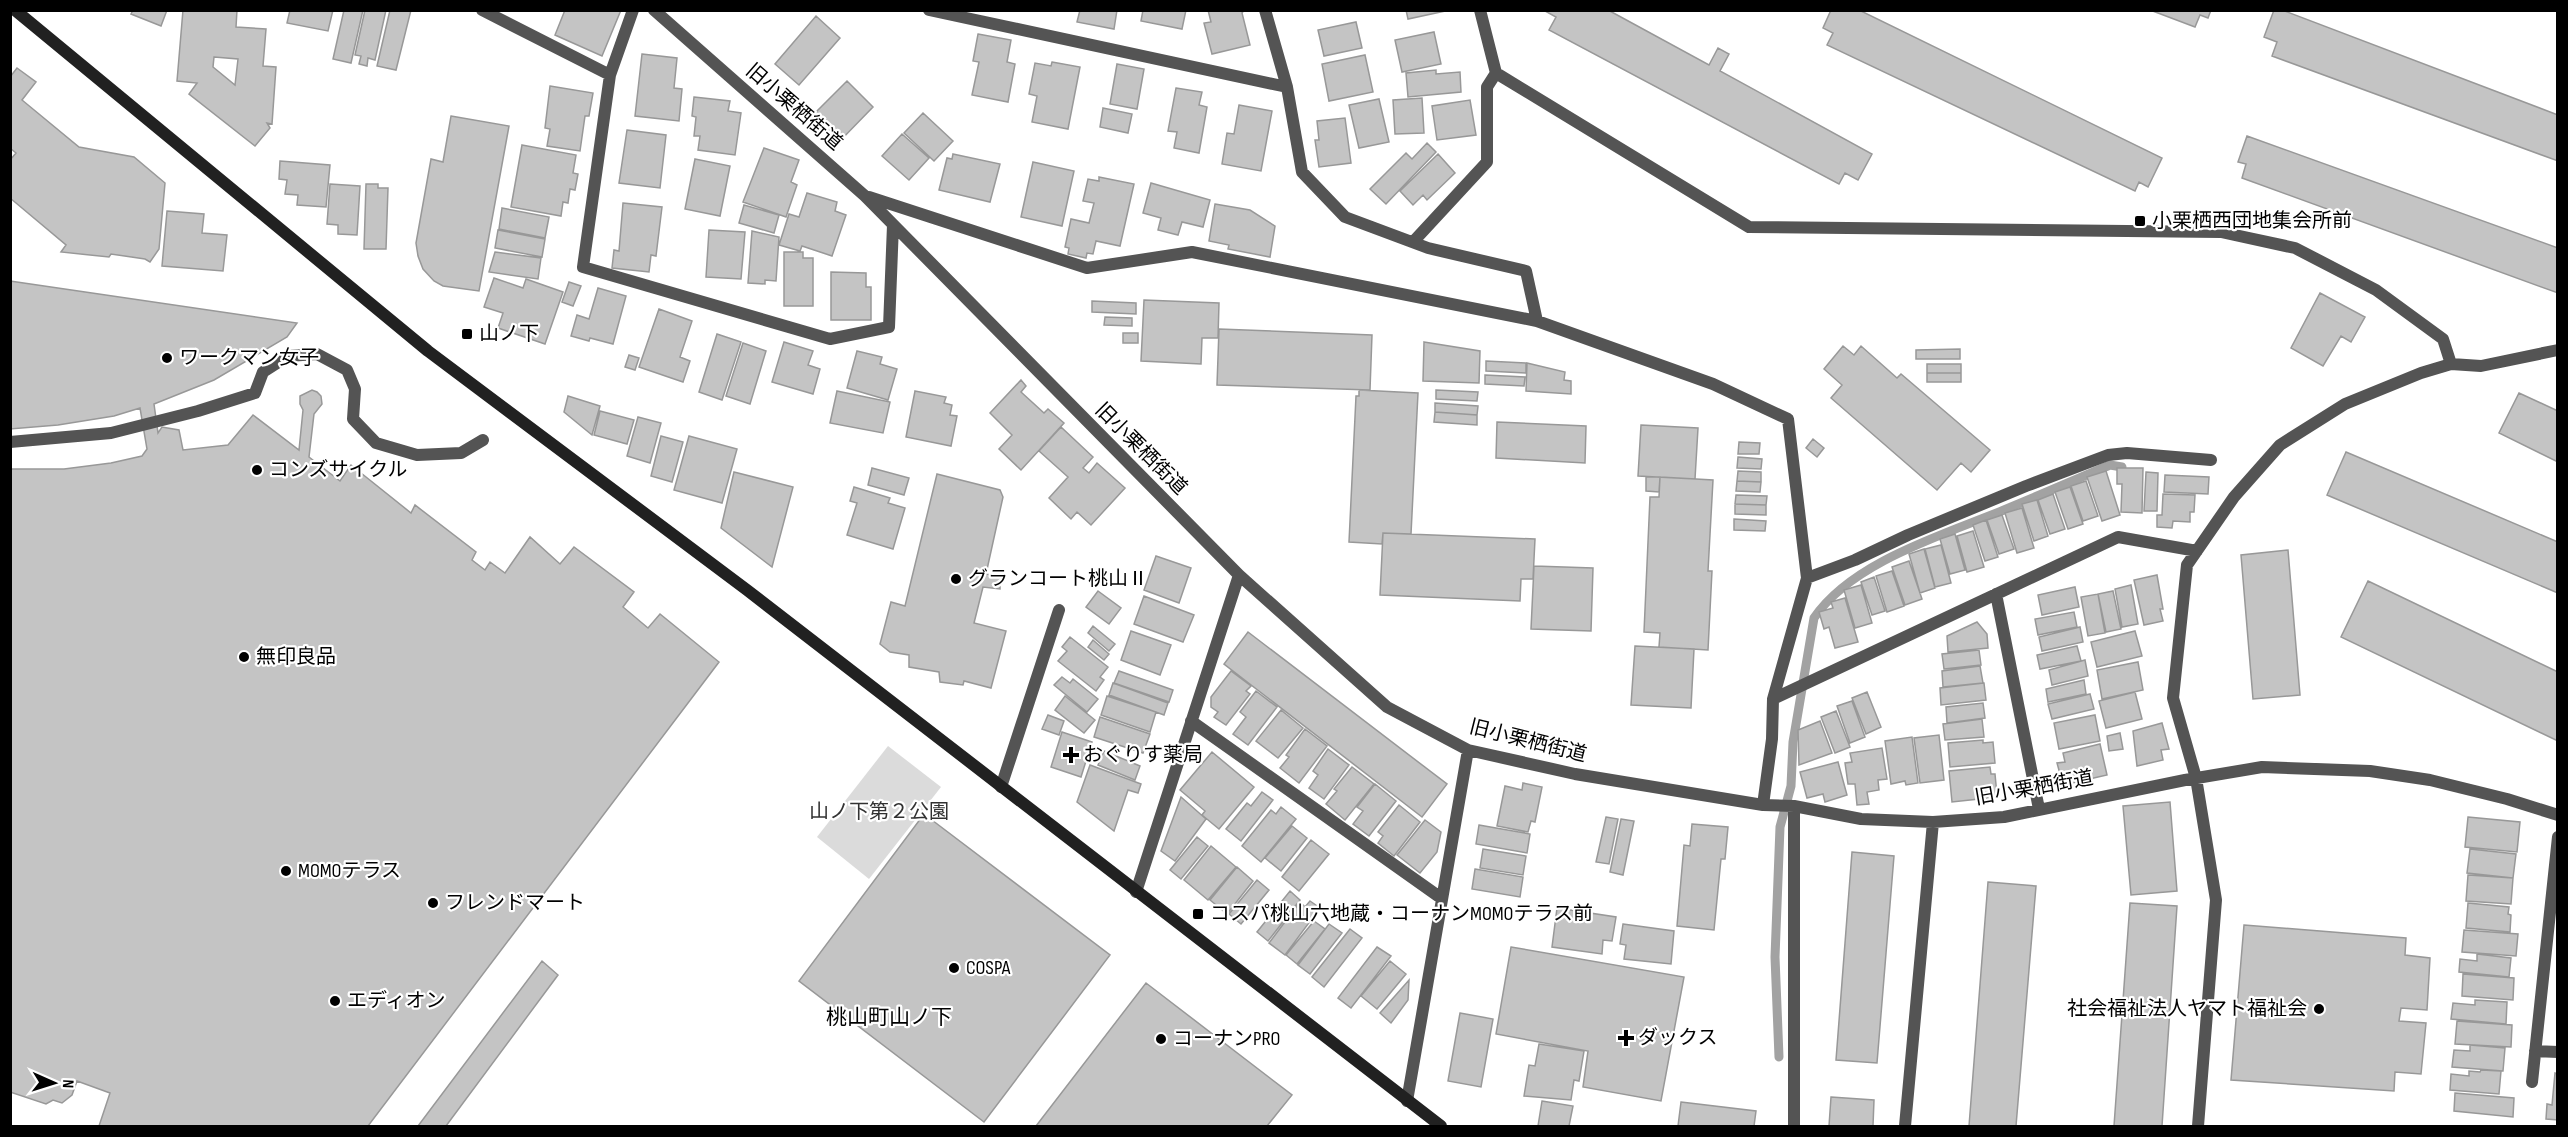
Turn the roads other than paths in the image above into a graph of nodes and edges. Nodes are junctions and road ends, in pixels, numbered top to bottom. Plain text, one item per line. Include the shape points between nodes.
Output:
1 (15, 10) edge
2 (482, 10) edge
3 (633, 10) edge
4 (654, 10) edge
5 (929, 10) edge
6 (1264, 10) edge
7 (1480, 10) edge
8 (1496, 73) junction
9 (610, 75) junction
10 (1287, 87) junction
11 (865, 196) junction
12 (893, 225) junction
13 (1413, 242) junction
14 (1537, 321) junction
15 (2558, 350) edge
16 (2451, 363) junction
17 (483, 440) dead end
18 (10, 442) edge
19 (2211, 460) dead end
20 (2197, 551) junction
21 (1239, 575) junction
22 (1807, 578) junction
23 (1996, 594) junction
24 (1059, 610) dead end
25 (1777, 697) junction
26 (1191, 721) junction
27 (1468, 750) junction
28 (2196, 778) junction
29 (1001, 787) junction
30 (1764, 805) junction
31 (1793, 806) junction
32 (2039, 809) junction
33 (2558, 814) edge
34 (1933, 822) junction
35 (2558, 837) edge
36 (1136, 892) junction
37 (1441, 898) junction
38 (2535, 1051) junction
39 (2558, 1052) edge
40 (2532, 1082) dead end
41 (1407, 1101) junction
42 (1441, 1126) edge
43 (1794, 1126) edge
44 (1905, 1126) edge
45 (2198, 1126) edge

1 - 29 street via 428,351
2 - 9 street
3 - 9 street
4 - 11 street, 旧小栗栖街道
5 - 10 street
6 - 10 street
7 - 8 street
8 - 13 street via 1487,87 1488,162
8 - 16 street via 1749,226 2221,232 2295,249 2376,290 2443,339
9 - 12 street via 583,267 830,339 889,327
10 - 13 street via 1302,172 1345,217
11 - 12 street, 旧小栗栖街道
11 - 14 street via 1087,268 1192,252
12 - 21 street, 旧小栗栖街道
13 - 14 street via 1526,271
14 - 22 street via 1713,384 1788,419
15 - 16 street via 2481,366
16 - 20 street via 2346,404 2280,445 2234,497
17 - 18 street via 460,453 417,455 376,443 353,419 355,389 347,370 317,354 288,356 263,372 255,393 198,411 111,433
19 - 22 street via 2108,455
20 - 23 street via 2118,537
20 - 28 street via 2187,565 2173,698
21 - 26 street
21 - 27 street, 旧小栗栖街道 via 1387,707
22 - 25 street
23 - 25 street
23 - 32 street
24 - 29 street
25 - 30 street
26 - 36 street
26 - 37 street
27 - 30 street, 旧小栗栖街道 via 1575,774
27 - 37 street
28 - 32 street, 旧小栗栖街道
28 - 33 street, 旧小栗栖街道 via 2262,767 2370,771 2430,780
28 - 45 street via 2216,900
29 - 36 street
30 - 31 street, 旧小栗栖街道
31 - 34 street, 旧小栗栖街道 via 1861,819
31 - 43 street
32 - 34 street, 旧小栗栖街道 via 2004,817
34 - 44 street
35 - 38 street
36 - 41 street
37 - 41 street
38 - 39 street
38 - 40 street
41 - 42 street

